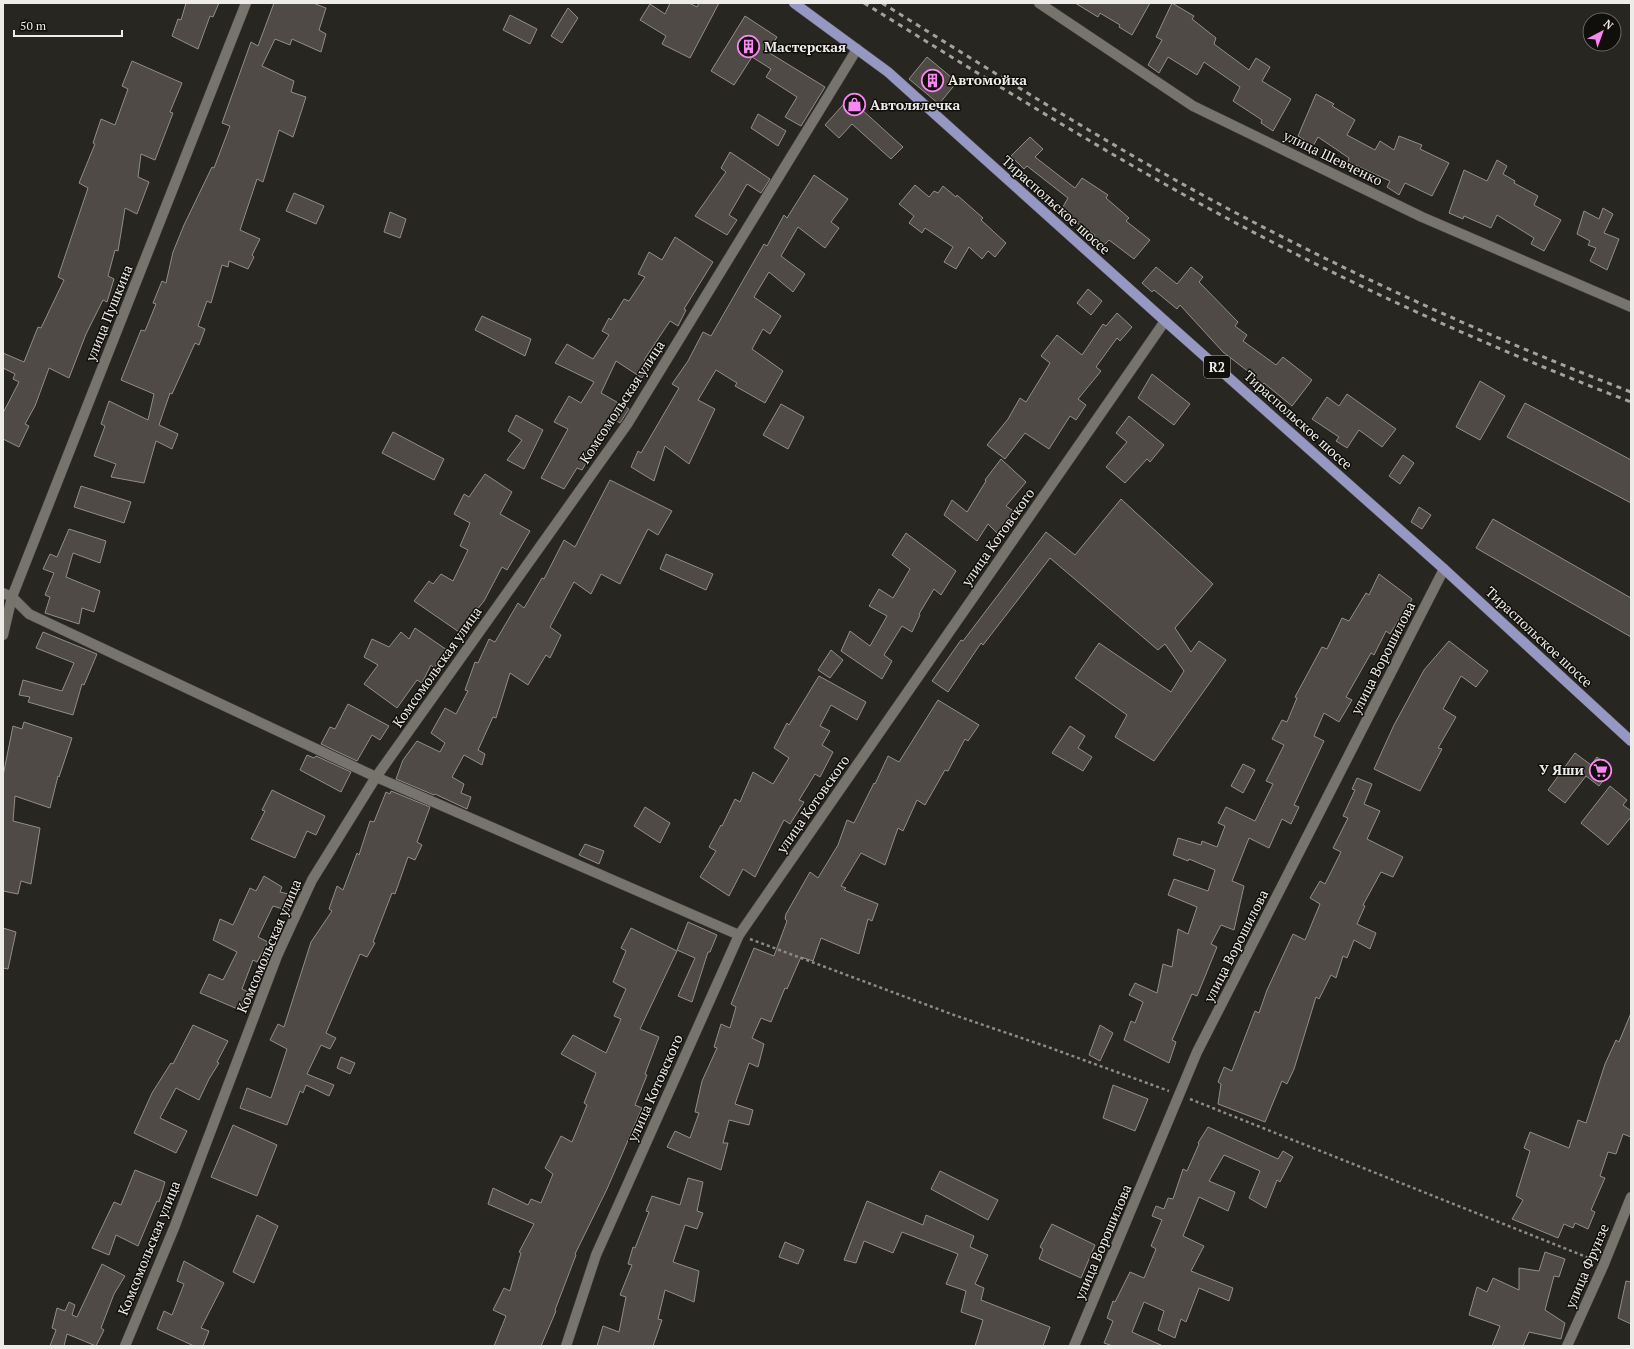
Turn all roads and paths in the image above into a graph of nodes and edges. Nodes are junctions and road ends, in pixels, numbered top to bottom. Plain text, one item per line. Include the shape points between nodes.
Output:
1 (246, 3) edge
2 (794, 3) edge
3 (1039, 3) edge
4 (857, 49) junction
5 (1631, 307) edge
6 (1165, 321) junction
7 (1444, 569) junction
8 (8, 595) edge
9 (3, 635) edge
10 (1631, 741) edge
11 (376, 777) junction
12 (739, 935) junction
13 (1179, 1095) junction
14 (1631, 1197) edge
15 (1604, 1264) junction
16 (124, 1346) edge
17 (566, 1346) edge
18 (1074, 1346) edge
19 (1567, 1346) edge

1 - 8 street, улица Пушкина
2 - 4 main road, Тираспольское шоссе / R2
3 - 5 street, улица Шевченко via 1193,106 1422,217
4 - 6 main road, Тираспольское шоссе / R2 via 888,72
4 - 11 street, Комсомольская улица via 628,423
6 - 7 main road, Тираспольское шоссе / R2
6 - 12 street, улица Котовского
7 - 10 main road, Тираспольское шоссе / R2
7 - 13 street, улица Ворошилова via 1197,1052
8 - 9 street, улица Пушкина
8 - 11 street via 29,614
11 - 12 street
11 - 16 street, Комсомольская улица via 312,880 277,956 174,1228
12 - 13 path
12 - 17 street, улица Котовского via 596,1255
13 - 15 path
13 - 18 street, улица Ворошилова
14 - 15 street, улица Фрунзе
15 - 19 street, улица Фрунзе

